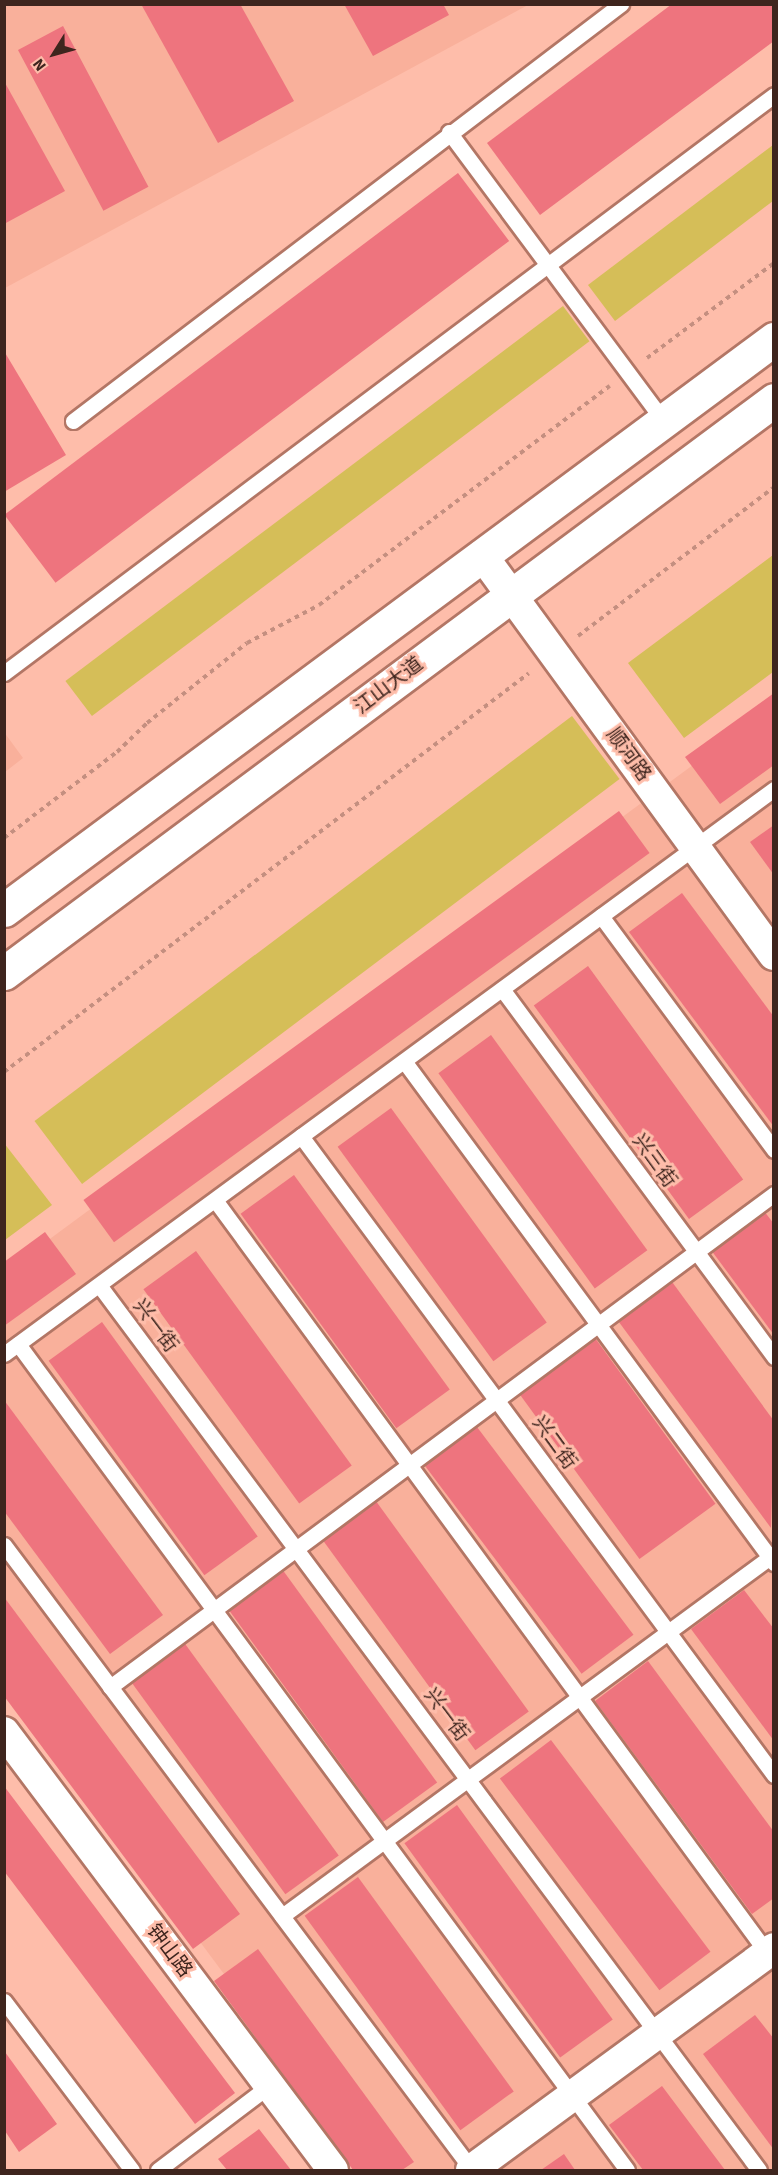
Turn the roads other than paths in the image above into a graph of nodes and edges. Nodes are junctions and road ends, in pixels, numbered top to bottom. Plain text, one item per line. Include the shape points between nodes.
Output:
1 (621, 4) edge
2 (774, 95) edge
3 (449, 132) junction
4 (549, 264) junction
5 (774, 339) edge
6 (774, 400) edge
7 (663, 420) junction
8 (73, 422) dead end
9 (482, 555) junction
10 (512, 594) junction
11 (4, 673) edge
12 (774, 789) edge
13 (695, 847) junction
14 (4, 910) edge
15 (602, 916) junction
16 (774, 955) edge
17 (4, 973) edge
18 (502, 989) junction
19 (404, 1061) junction
20 (301, 1136) junction
21 (774, 1150) edge
22 (774, 1194) edge
23 (215, 1200) junction
24 (695, 1252) junction
25 (99, 1285) junction
26 (598, 1324) junction
27 (18, 1344) junction
28 (4, 1354) edge
29 (774, 1357) edge
30 (496, 1400) junction
31 (409, 1464) junction
32 (4, 1545) edge
33 (296, 1549) junction
34 (772, 1558) edge
35 (214, 1610) junction
36 (668, 1632) junction
37 (110, 1687) junction
38 (579, 1696) junction
39 (4, 1732) edge
40 (774, 1775) edge
41 (468, 1779) junction
42 (384, 1841) junction
43 (282, 1916) junction
44 (771, 1954) edge
45 (4, 2001) edge
46 (657, 2034) junction
47 (270, 2085) junction
48 (572, 2096) junction
49 (132, 2170) edge
50 (158, 2170) edge
51 (333, 2170) edge
52 (471, 2170) edge
53 (627, 2170) edge
54 (759, 2170) edge

1 - 3 lane
2 - 4 lane
3 - 4 lane
3 - 8 lane
4 - 7 lane
4 - 11 lane
5 - 7 main road
6 - 10 main road, 江山大道
7 - 9 main road
9 - 10 street, 顺河路
9 - 14 main road
10 - 13 street, 顺河路
10 - 17 main road, 江山大道
12 - 13 lane
13 - 15 lane
13 - 16 street, 顺河路
15 - 18 lane
15 - 21 lane
18 - 19 lane
18 - 24 lane, 兴三街
19 - 20 lane
19 - 26 lane
20 - 23 lane
20 - 30 lane, 兴二街
22 - 24 lane
23 - 25 lane
23 - 31 lane
24 - 26 lane
24 - 29 lane, 兴三街
25 - 27 lane
25 - 33 lane, 兴一街
26 - 30 lane
26 - 34 lane
27 - 28 lane
27 - 35 lane
30 - 31 lane
30 - 36 lane, 兴二街
31 - 33 lane
31 - 38 lane
32 - 37 lane
33 - 35 lane
33 - 41 lane, 兴一街
34 - 36 lane
35 - 37 lane
35 - 42 lane
36 - 38 lane
36 - 40 lane, 兴二街
37 - 43 lane
38 - 41 lane
38 - 44 lane
39 - 47 street, 钟山路
41 - 42 lane
41 - 46 lane, 兴一街
42 - 43 lane
42 - 48 lane
43 - 52 lane
44 - 46 street
45 - 49 lane
46 - 48 street
46 - 54 lane, 兴一街
47 - 50 lane
47 - 51 street, 钟山路
48 - 52 street
48 - 53 lane

